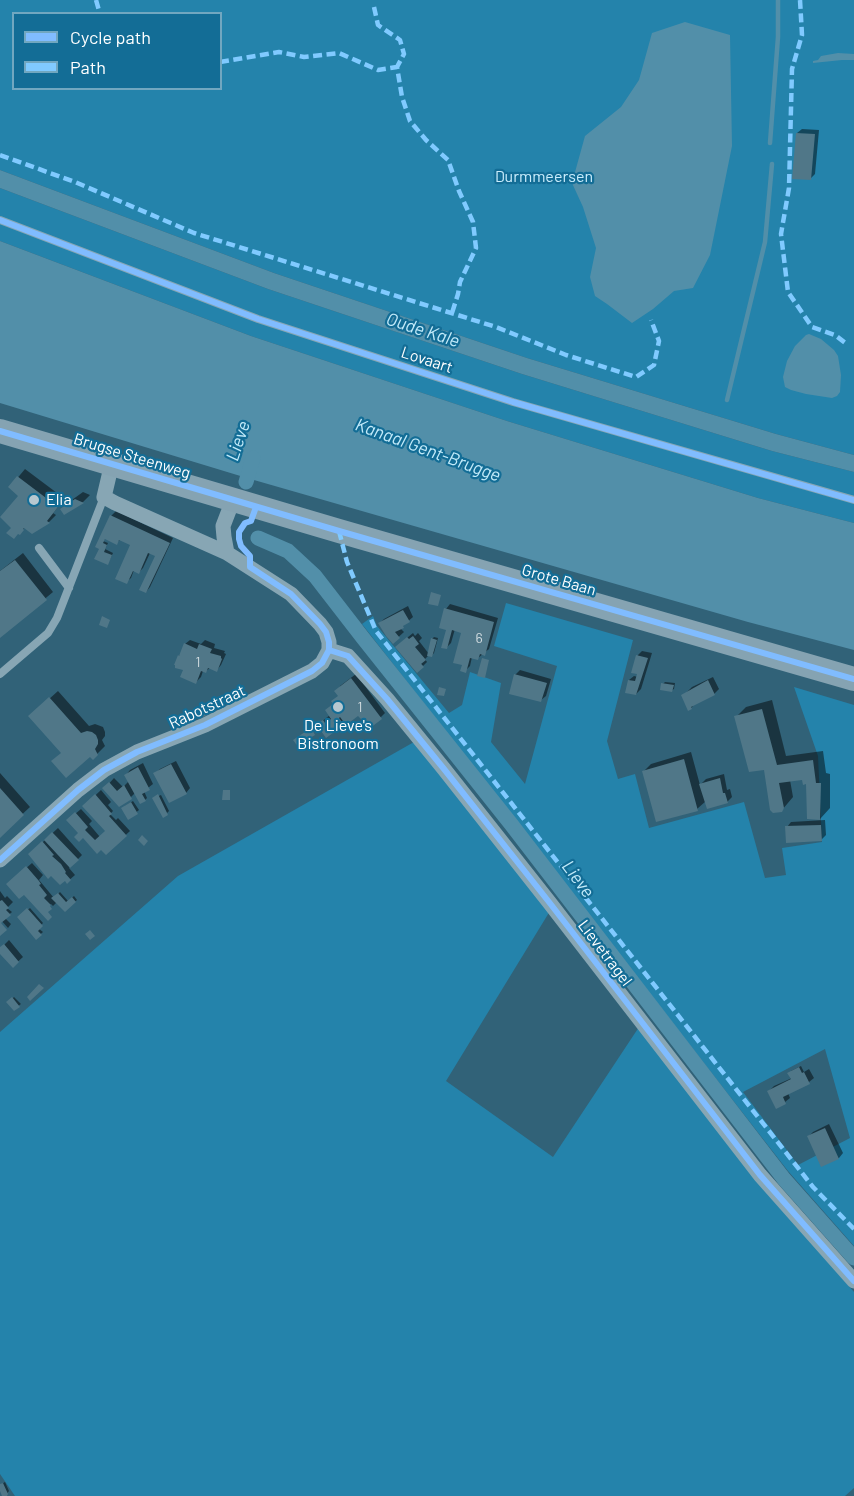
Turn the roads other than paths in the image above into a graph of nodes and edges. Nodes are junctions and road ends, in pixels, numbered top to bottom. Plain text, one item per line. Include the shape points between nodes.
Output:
1 (0, 220) edge
2 (0, 431) edge
3 (112, 463) junction
4 (105, 497) junction
5 (854, 500) edge
6 (244, 504) junction
7 (39, 548) dead end
8 (227, 553) junction
9 (69, 588) junction
10 (329, 650) junction
11 (0, 674) edge
12 (854, 679) edge
13 (0, 860) edge
14 (854, 1281) edge

1 - 5 lane, Lovaart via 269,323 513,402
2 - 3 main road, Brugse Steenweg
3 - 4 street, Brugse Steenweg
3 - 6 main road, Brugse Steenweg
4 - 8 street
4 - 9 lane
6 - 8 street via 224,526
6 - 12 main road, Grote Baan
7 - 9 lane
8 - 10 street via 299,601 326,632
9 - 11 lane via 48,633
10 - 13 street, Rabotstraat via 312,671 104,770
10 - 14 street, Lievetragel via 348,656 387,699 760,1175

